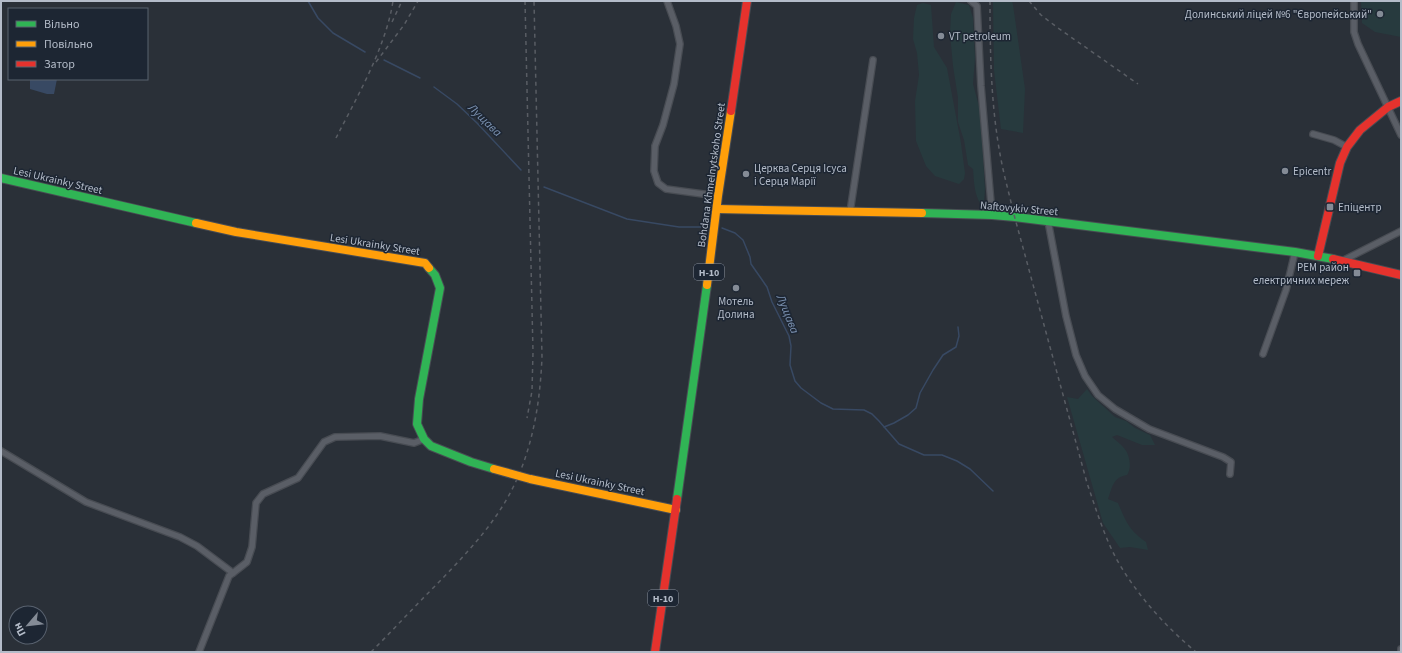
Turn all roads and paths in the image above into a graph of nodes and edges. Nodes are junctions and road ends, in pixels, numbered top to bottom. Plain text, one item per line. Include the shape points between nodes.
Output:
1 (667, 1) edge
2 (747, 1) edge
3 (971, 1) edge
4 (1354, 1) edge
5 (872, 60) dead end
6 (1401, 100) edge
7 (1388, 108) junction
8 (1313, 134) dead end
9 (1401, 135) edge
10 (1347, 147) junction
11 (1, 178) edge
12 (718, 196) junction
13 (717, 209) junction
14 (850, 212) junction
15 (992, 215) junction
16 (1048, 221) junction
17 (1401, 231) edge
18 (1295, 252) junction
19 (1318, 256) junction
20 (1342, 262) junction
21 (1401, 275) edge
22 (1263, 354) dead end
23 (424, 439) junction
24 (1, 451) edge
25 (1230, 474) dead end
26 (676, 510) junction
27 (233, 573) junction
28 (199, 652) edge
29 (655, 652) edge

1 - 12 street via 680,44 674,84 663,125 654,146 654,172 658,183 666,189
2 - 12 street, Bohdana Khmelnytskoho Street / Н-10
3 - 15 street via 977,6
4 - 7 street via 1354,32
5 - 14 street
6 - 7 street
7 - 9 street
7 - 10 street via 1360,130
8 - 10 street
10 - 19 street via 1340,163
11 - 23 street, Lesi Ukrainky Street via 236,232 425,263 435,275 440,288 419,399 417,424
12 - 13 street, Bohdana Khmelnytskoho Street / Н-10
13 - 14 street, Naftovykiv Street
13 - 26 street, Bohdana Khmelnytskoho Street / Н-10
14 - 15 street, Naftovykiv Street
15 - 16 street, Naftovykiv Street
16 - 18 street, Naftovykiv Street
16 - 25 street via 1076,355 1085,376 1098,395 1149,429 1223,457 1231,462
17 - 20 street
18 - 19 street, Naftovykiv Street
18 - 22 street via 1286,290
19 - 20 street, Naftovykiv Street
20 - 21 street, Naftovykiv Street
23 - 26 street, Lesi Ukrainky Street, bridge via 431,446 494,469
23 - 27 street via 414,443 380,436 335,437 324,442 298,478 263,494 256,503 252,547 247,562
24 - 27 street via 86,502 180,537 197,546
26 - 29 street, Bohdana Khmelnytskoho Street / Н-10
27 - 28 street via 229,576

